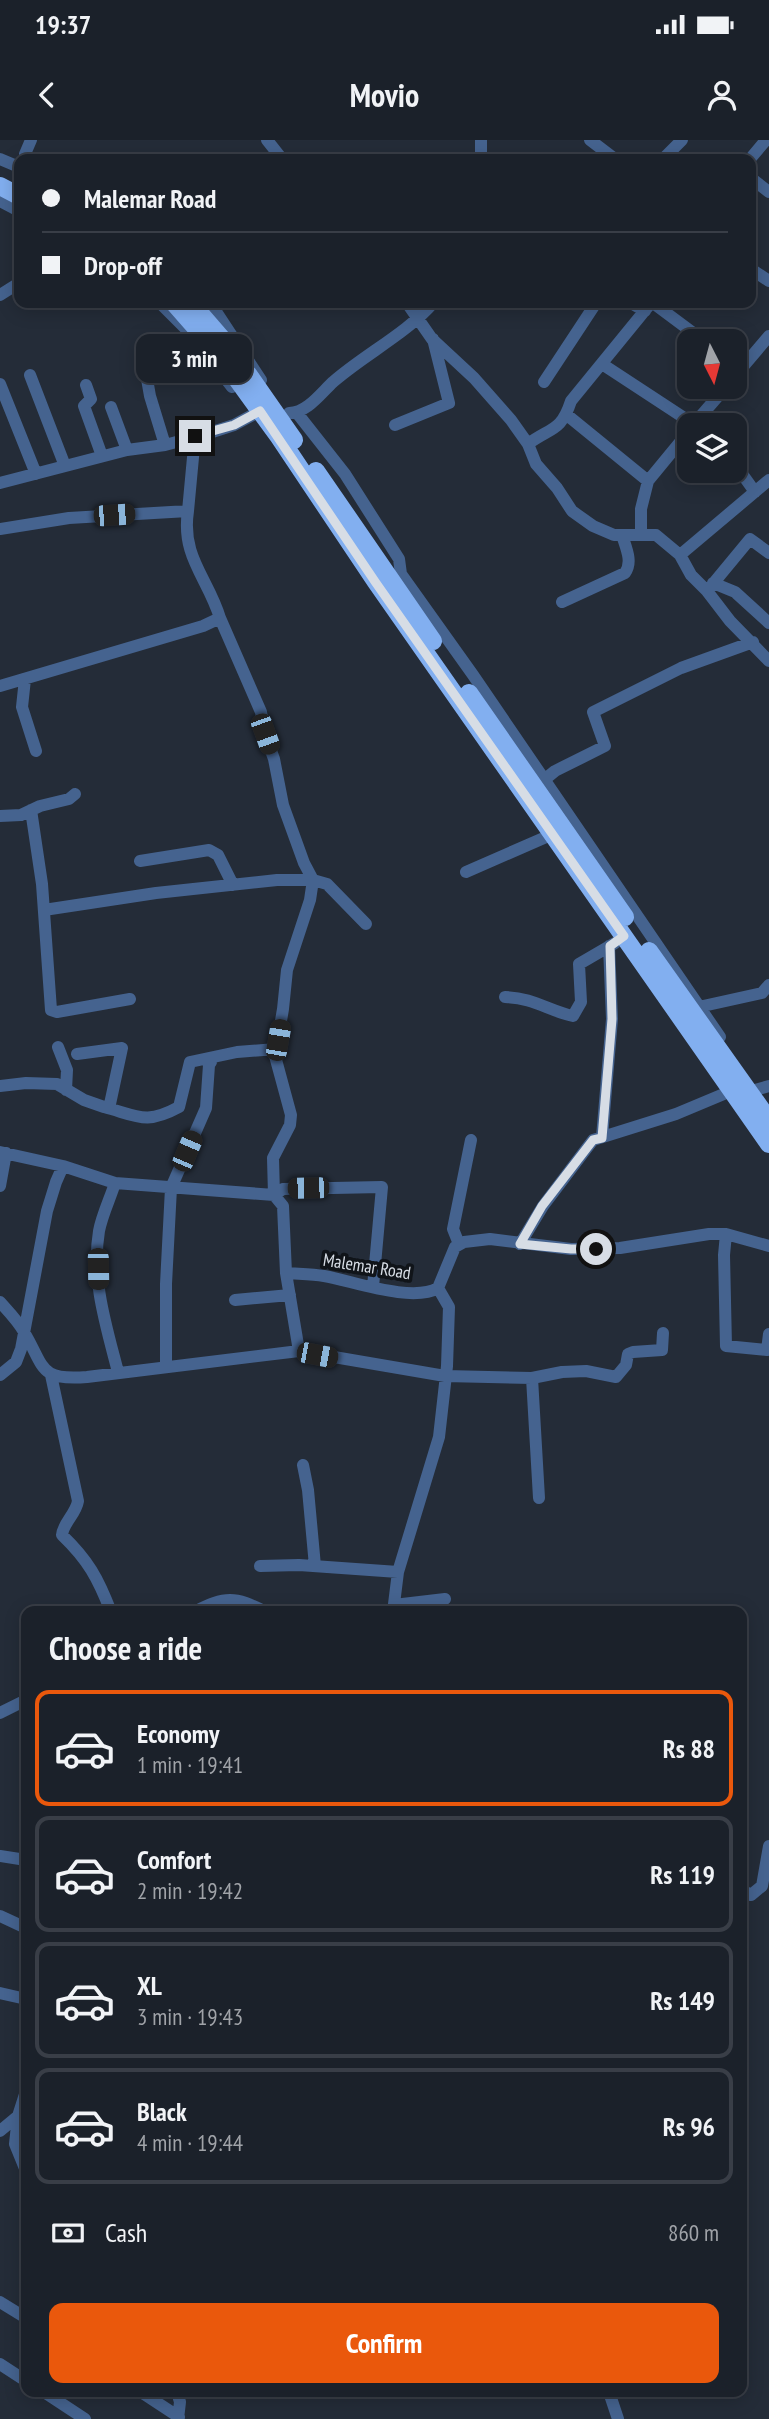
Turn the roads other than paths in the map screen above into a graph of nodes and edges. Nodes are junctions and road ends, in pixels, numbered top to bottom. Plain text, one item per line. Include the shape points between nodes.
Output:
1 (267, 140) edge
2 (590, 140) edge
3 (682, 140) edge
4 (766, 140) edge
5 (278, 154) edge
6 (608, 154) edge
7 (668, 154) edge
8 (754, 154) edge
9 (165, 308) edge
10 (178, 308) edge
11 (195, 308) edge
12 (212, 308) edge
13 (411, 308) edge
14 (429, 308) edge
15 (593, 308) edge
16 (648, 308) edge
17 (653, 308) edge
18 (419, 319) junction
19 (685, 329) edge
20 (769, 336) edge
21 (432, 339) junction
22 (747, 359) edge
23 (144, 362) dead end
24 (601, 364) junction
25 (30, 375) dead end
26 (544, 382) dead end
27 (0, 384) edge
28 (86, 384) dead end
29 (716, 399) edge
30 (111, 407) dead end
31 (275, 412) junction
32 (704, 413) edge
33 (677, 414) edge
34 (567, 415) junction
35 (395, 425) dead end
36 (195, 436) junction
37 (528, 444) junction
38 (165, 445) junction
39 (677, 446) edge
40 (127, 450) junction
41 (103, 456) junction
42 (65, 466) junction
43 (36, 474) junction
44 (769, 480) edge
45 (648, 481) junction
46 (747, 481) edge
47 (0, 483) edge
48 (755, 492) junction
49 (188, 511) junction
50 (0, 529) edge
51 (641, 534) junction
52 (622, 536) junction
53 (769, 553) edge
54 (680, 555) junction
55 (710, 587) junction
56 (562, 602) dead end
57 (220, 618) junction
58 (769, 623) edge
59 (753, 642) junction
60 (769, 661) edge
61 (25, 679) junction
62 (0, 686) edge
63 (36, 751) dead end
64 (544, 780) junction
65 (75, 794) dead end
66 (31, 810) junction
67 (0, 816) edge
68 (553, 834) junction
69 (139, 861) dead end
70 (466, 872) dead end
71 (313, 880) junction
72 (233, 885) junction
73 (44, 909) junction
74 (366, 924) dead end
75 (617, 941) junction
76 (769, 985) edge
77 (505, 997) dead end
78 (130, 999) dead end
79 (695, 1008) junction
80 (58, 1047) dead end
81 (276, 1049) junction
82 (78, 1055) dead end
83 (211, 1062) dead end
84 (0, 1086) edge
85 (769, 1086) edge
86 (66, 1090) junction
87 (745, 1091) junction
88 (104, 1107) junction
89 (769, 1108) edge
90 (769, 1120) edge
91 (602, 1138) junction
92 (471, 1140) dead end
93 (769, 1144) edge
94 (3, 1153) edge
95 (63, 1166) junction
96 (115, 1183) junction
97 (0, 1186) edge
98 (171, 1188) junction
99 (274, 1195) junction
100 (726, 1234) junction
101 (459, 1244) junction
102 (520, 1244) junction
103 (769, 1246) edge
104 (286, 1273) junction
105 (373, 1287) junction
106 (438, 1288) junction
107 (289, 1295) junction
108 (235, 1300) dead end
109 (0, 1302) edge
110 (24, 1331) junction
111 (663, 1333) dead end
112 (769, 1335) edge
113 (299, 1351) junction
114 (166, 1367) junction
115 (118, 1372) junction
116 (51, 1375) junction
117 (0, 1376) edge
118 (445, 1376) junction
119 (532, 1378) junction
120 (303, 1465) dead end
121 (539, 1498) dead end
122 (260, 1566) dead end
123 (315, 1566) junction
124 (398, 1572) junction
125 (445, 1599) dead end
126 (109, 1606) edge
127 (206, 1606) edge
128 (253, 1606) edge
129 (393, 1606) edge
130 (405, 1606) edge
131 (21, 1702) edge
132 (0, 1713) edge
133 (769, 1846) edge
134 (0, 1856) edge
135 (21, 1859) edge
136 (747, 1893) edge
137 (0, 1916) edge
138 (21, 1926) edge
139 (0, 1993) edge
140 (21, 1998) edge
141 (21, 2107) edge
142 (18, 2116) junction
143 (0, 2131) edge
144 (21, 2159) edge
145 (0, 2302) edge
146 (21, 2315) edge
147 (0, 2364) edge
148 (21, 2378) edge
149 (52, 2397) edge
150 (148, 2397) edge
151 (178, 2397) edge
152 (611, 2397) edge
153 (179, 2418) edge
154 (85, 2419) edge
155 (618, 2419) edge

1 - 5 street
2 - 6 street
3 - 7 street
4 - 8 street
9 - 31 street via 241,398
10 - 31 highway
11 - 31 highway
12 - 31 street
13 - 18 street
14 - 18 street
15 - 26 street
16 - 24 street
17 - 19 street
18 - 21 street
18 - 31 street
20 - 22 street
21 - 35 street via 449,403
21 - 37 street via 474,379
23 - 38 street
24 - 33 street
24 - 34 street via 571,401
25 - 42 street
27 - 43 street
28 - 41 street via 91,399 84,406
29 - 32 street
30 - 40 street
31 - 36 street
31 - 64 street via 345,474 399,559 401,574
31 - 68 highway via 376,583
31 - 79 highway
34 - 37 street via 554,431
34 - 45 street
36 - 38 street
36 - 49 street
37 - 52 street via 536,464 572,511 593,526
38 - 40 street
39 - 45 street
40 - 41 street
41 - 42 street
42 - 43 street
43 - 47 street
44 - 48 street
45 - 51 street
46 - 48 street
48 - 54 street
49 - 50 street via 69,518
49 - 57 street via 189,550
51 - 52 street
51 - 54 street via 656,535
52 - 56 street via 628,570
53 - 55 street via 750,539
54 - 55 street via 691,575
55 - 58 street via 736,592
55 - 59 street via 730,621
57 - 61 street
57 - 71 street via 261,712 283,806
59 - 60 street
59 - 64 street via 681,668 593,712 605,746
61 - 62 street
61 - 63 street via 23,707
64 - 79 street
65 - 66 street
66 - 67 street
66 - 73 street
68 - 70 street
68 - 75 highway
69 - 72 street via 209,850 218,855
71 - 72 street
71 - 74 street via 327,884
71 - 81 street via 287,970
72 - 73 street
73 - 78 street via 51,1010
75 - 77 street via 579,964 581,1002 573,1016 524,998
75 - 87 highway
75 - 91 street
76 - 79 street via 762,993
79 - 87 highway
80 - 86 street via 67,1070
81 - 88 street via 190,1062 179,1107 166,1114 147,1119
81 - 99 street via 291,1115 273,1158
82 - 88 street via 122,1048 110,1104
83 - 98 street via 206,1108
84 - 86 street via 42,1083
85 - 87 street
86 - 88 street
87 - 89 street
87 - 90 highway
87 - 91 street
87 - 93 highway
91 - 102 street via 593,1140 542,1206
92 - 101 street via 453,1229
94 - 95 street
94 - 97 street
95 - 96 street
95 - 110 street via 47,1211
96 - 98 street
96 - 115 street via 97,1246 98,1292
98 - 99 street
98 - 114 street
99 - 104 street via 283,1206
99 - 105 street via 283,1189 383,1187
100 - 102 street via 621,1248
100 - 103 street
100 - 112 street via 726,1346 767,1350
101 - 102 street via 490,1239
101 - 106 street
104 - 105 street, Malemar Road
104 - 107 street
105 - 106 street, Malemar Road via 410,1292
106 - 118 street via 449,1307
107 - 108 street
107 - 113 street
109 - 110 street
110 - 116 street via 38,1362
110 - 117 street via 16,1362
111 - 119 street via 662,1350 628,1354 617,1377 586,1371
113 - 114 street
113 - 118 street
114 - 115 street
115 - 116 street via 70,1378
116 - 126 street via 78,1501 62,1535 89,1563
118 - 119 street
118 - 124 street via 439,1437
119 - 121 street
120 - 123 street
122 - 123 street
123 - 124 street
124 - 129 street
125 - 130 street
127 - 128 street via 230,1598
131 - 132 street
133 - 136 street via 762,1886 751,1895
134 - 135 street
137 - 138 street
139 - 140 street
141 - 142 street
142 - 143 street
142 - 144 street via 15,2144
145 - 146 street
147 - 148 street
149 - 154 street
150 - 153 street
151 - 153 street
152 - 155 street

